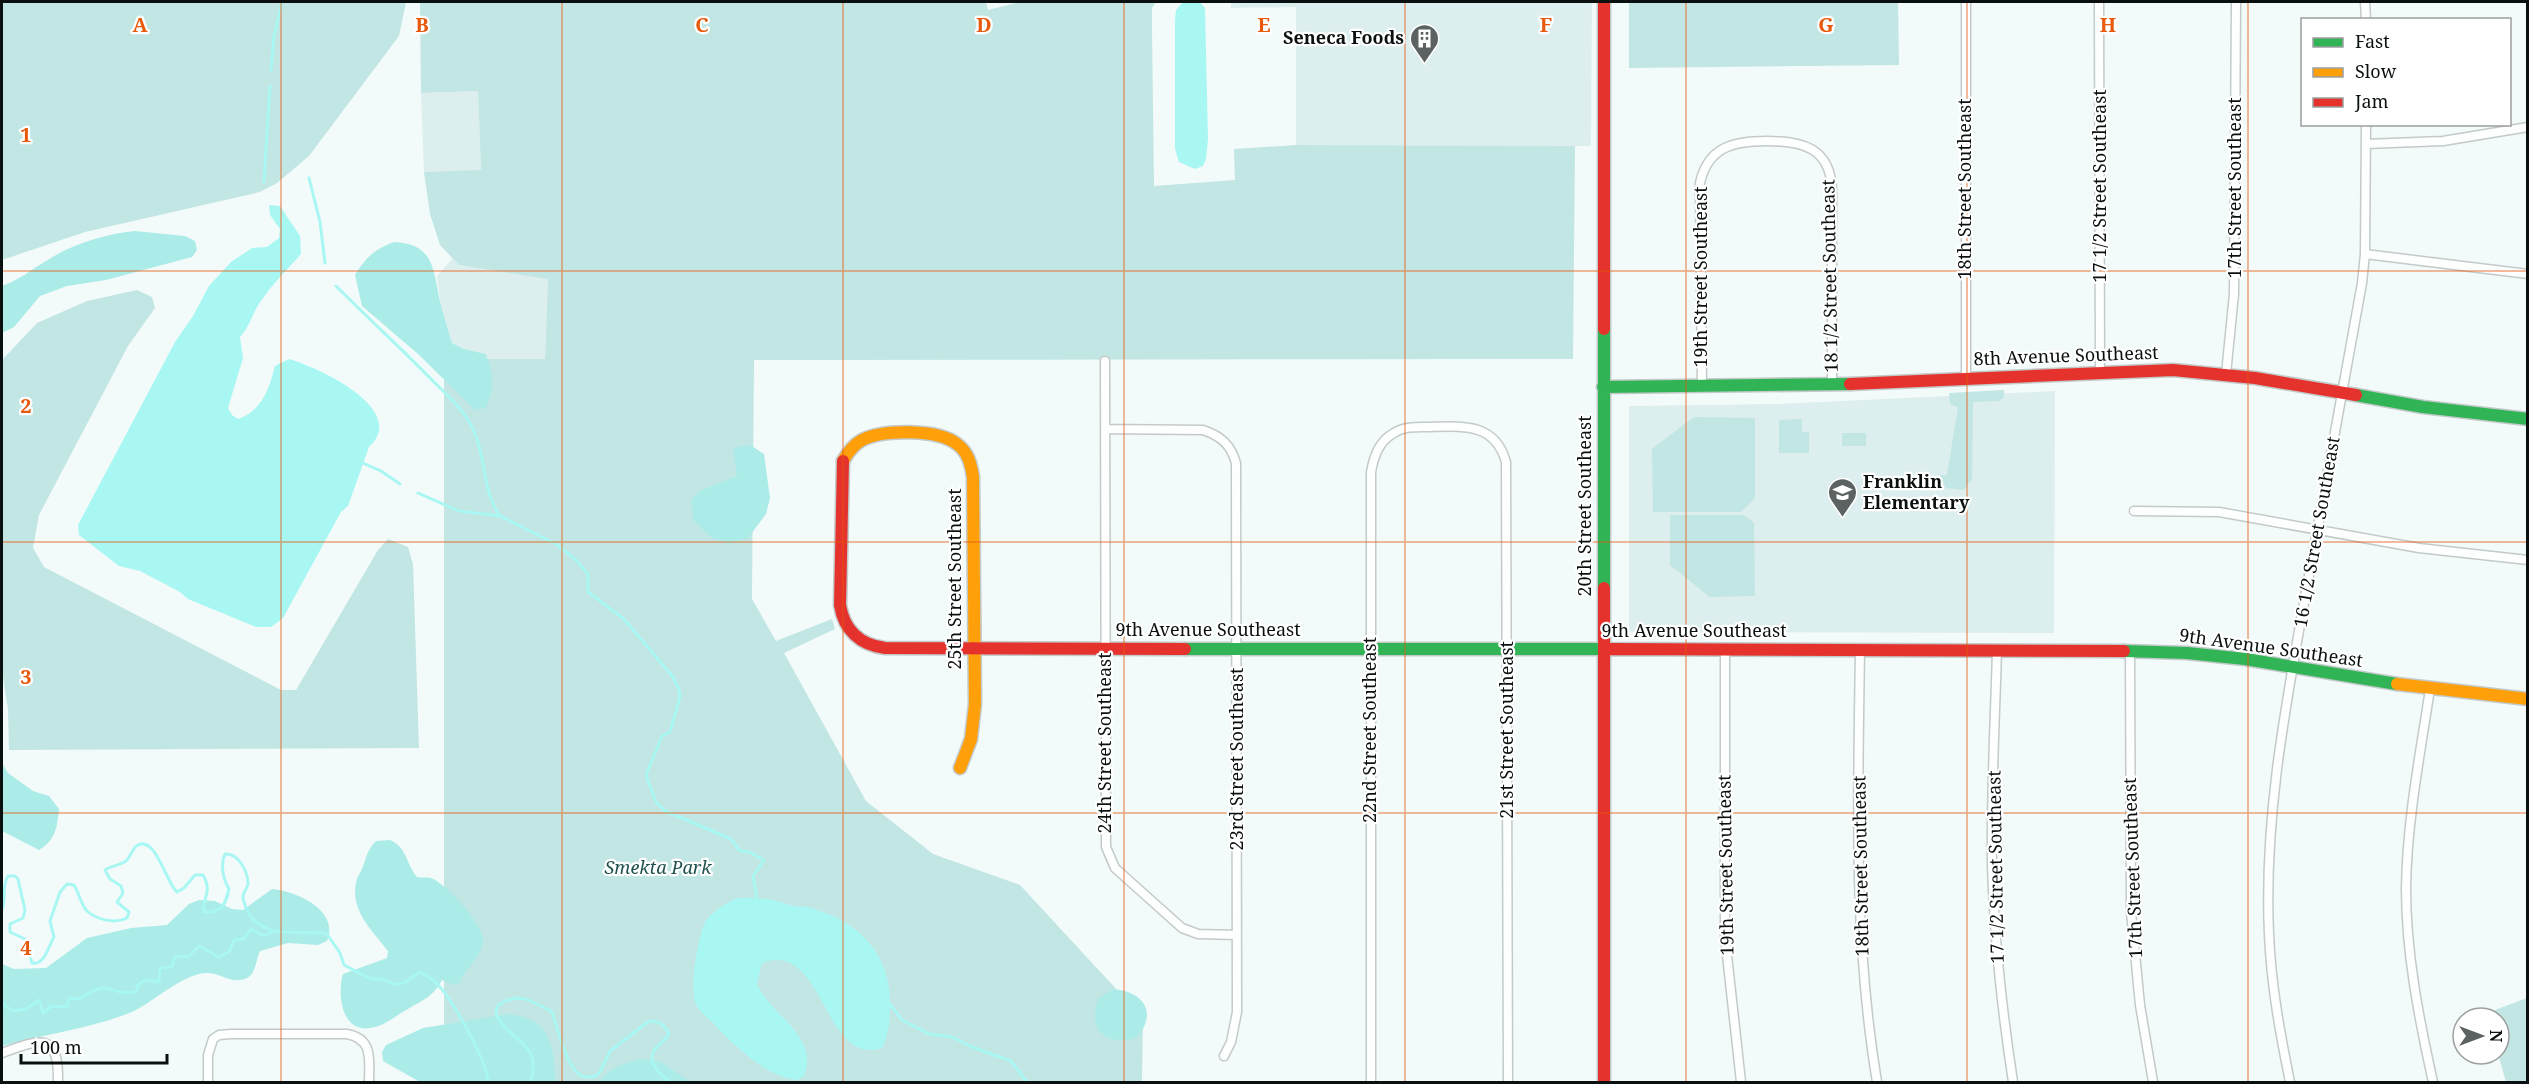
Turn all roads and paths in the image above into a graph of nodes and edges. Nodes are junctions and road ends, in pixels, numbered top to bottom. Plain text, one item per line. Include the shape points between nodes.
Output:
1 (1604, 2) edge
2 (1966, 2) edge
3 (2099, 2) edge
4 (2236, 2) edge
5 (2365, 2) edge
6 (2366, 18) edge
7 (2366, 126) edge
8 (2528, 127) edge
9 (1767, 141) joint
10 (2366, 144) junction
11 (2365, 254) junction
12 (2528, 274) edge
13 (1105, 361) dead end
14 (2100, 371) junction
15 (2226, 374) junction
16 (1966, 378) junction
17 (1832, 384) junction
18 (1603, 387) junction
19 (1701, 387) junction
20 (2343, 392) junction
21 (2528, 419) edge
22 (1439, 427) joint
23 (1105, 429) junction
24 (2134, 512) dead end
25 (2317, 529) junction
26 (2528, 560) edge
27 (858, 639) joint
28 (1370, 647) junction
29 (973, 648) junction
30 (1105, 648) junction
31 (1237, 648) junction
32 (1725, 648) junction
33 (1507, 649) junction
34 (1604, 649) junction
35 (1860, 649) junction
36 (1997, 650) junction
37 (2130, 651) junction
38 (2292, 667) junction
39 (2430, 689) junction
40 (2528, 699) edge
41 (960, 768) dead end
42 (1237, 935) junction
43 (2, 1053) edge
44 (1224, 1056) dead end
45 (58, 1083) edge
46 (208, 1083) edge
47 (369, 1083) edge
48 (1371, 1083) edge
49 (1508, 1083) edge
50 (1604, 1083) edge
51 (1741, 1083) edge
52 (1877, 1083) edge
53 (2013, 1083) edge
54 (2153, 1083) edge
55 (2290, 1083) edge
56 (2433, 1083) edge

1 - 18 street, 20th Street Southeast
2 - 16 street, 18th Street Southeast
3 - 14 street, 17 1/2 Street Southeast
4 - 15 street, 17th Street Southeast via 2234,294
5 - 6 street
7 - 10 street, 16 1/2 Street Southeast
8 - 10 street via 2437,142
9 - 17 street, 18 1/2 Street Southeast via 1789,141 1809,147 1830,172
9 - 19 street, 19th Street Southeast via 1742,141 1722,149 1710,160 1700,180
10 - 11 street, 16 1/2 Street Southeast
11 - 12 street
11 - 20 street, 16 1/2 Street Southeast
13 - 23 street, 24th Street Southeast
14 - 15 street, 8th Avenue Southeast
14 - 16 street, 8th Avenue Southeast
15 - 20 street, 8th Avenue Southeast
16 - 17 street, 8th Avenue Southeast
17 - 19 street, 8th Avenue Southeast
18 - 19 street, 8th Avenue Southeast
18 - 34 street, 20th Street Southeast
20 - 21 street, 8th Avenue Southeast via 2423,407
20 - 25 street, 16 1/2 Street Southeast
22 - 28 street, 22nd Street Southeast via 1406,428 1393,433 1378,447 1373,461
22 - 33 street, 21st Street Southeast via 1479,429 1493,438 1503,453 1507,474
23 - 30 street, 24th Street Southeast
23 - 31 street, 23rd Street Southeast via 1203,430 1216,435 1230,448 1237,471
24 - 25 street via 2209,511
25 - 26 street via 2419,548
25 - 38 street, 16 1/2 Street Southeast
27 - 29 street, 9th Avenue Southeast via 878,648
27 - 29 street, 25th Street Southeast via 840,610 842,463 852,447 864,438 931,433 948,438 970,460
28 - 31 street, 9th Avenue Southeast
28 - 33 street, 9th Avenue Southeast
28 - 48 street, 22nd Street Southeast
29 - 30 street, 9th Avenue Southeast
29 - 41 street, 25th Street Southeast via 973,733
30 - 31 street, 9th Avenue Southeast
30 - 42 street, 24th Street Southeast via 1106,838 1111,863 1182,928 1198,934
31 - 42 street, 23rd Street Southeast
32 - 34 street, 9th Avenue Southeast
32 - 35 street, 9th Avenue Southeast
32 - 51 street, 19th Street Southeast via 1725,937
33 - 34 street, 9th Avenue Southeast
33 - 49 street, 21st Street Southeast
34 - 50 street, 20th Street Southeast
35 - 36 street, 9th Avenue Southeast
35 - 52 street, 18th Street Southeast via 1859,913
36 - 37 street, 9th Avenue Southeast
36 - 53 street, 17 1/2 Street Southeast via 1992,862 2000,989
37 - 38 street, 9th Avenue Southeast via 2214,654
37 - 54 street, 17th Street Southeast via 2131,912
38 - 39 street, 9th Avenue Southeast
38 - 55 street, 16 1/2 Street Southeast via 2274,783 2268,897 2273,981
39 - 40 street, 9th Avenue Southeast
39 - 56 street via 2410,818 2406,890 2414,979
42 - 44 street, 23rd Street Southeast via 1237,1012
43 - 45 street via 32,1043 51,1046 57,1057
46 - 47 street via 208,1055 213,1039 219,1035 347,1034 363,1040 369,1051

